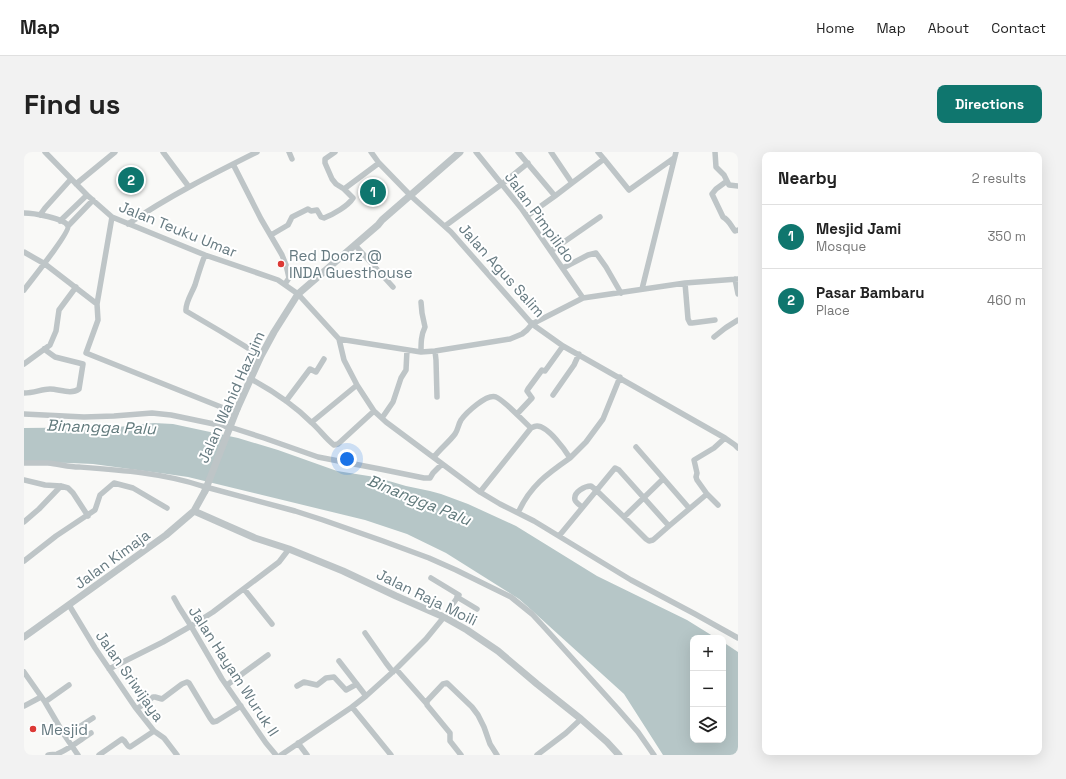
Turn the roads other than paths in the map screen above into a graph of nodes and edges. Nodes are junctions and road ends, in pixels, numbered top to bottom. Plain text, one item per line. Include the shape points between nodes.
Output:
1 (45, 152) edge
2 (115, 152) edge
3 (163, 152) edge
4 (257, 152) edge
5 (289, 152) edge
6 (335, 152) edge
7 (371, 152) edge
8 (460, 152) edge
9 (476, 152) edge
10 (518, 152) edge
11 (551, 152) edge
12 (598, 152) edge
13 (676, 152) edge
14 (715, 152) edge
15 (674, 158) junction
16 (292, 159) dead end
17 (604, 159) junction
18 (379, 163) junction
19 (528, 163) junction
20 (233, 164) junction
21 (71, 179) junction
22 (727, 181) junction
23 (572, 183) junction
24 (76, 184) junction
25 (502, 184) junction
26 (738, 186) edge
27 (189, 187) junction
28 (344, 189) junction
29 (86, 195) junction
30 (411, 196) junction
31 (555, 196) junction
32 (93, 200) junction
33 (24, 213) edge
34 (40, 215) junction
35 (527, 216) junction
36 (112, 217) junction
37 (600, 217) dead end
38 (60, 221) junction
39 (128, 224) junction
40 (68, 226) junction
41 (445, 226) junction
42 (738, 230) edge
43 (271, 236) junction
44 (355, 245) junction
45 (551, 251) junction
46 (24, 252) edge
47 (205, 255) junction
48 (44, 264) junction
49 (563, 268) junction
50 (736, 279) edge
51 (685, 283) junction
52 (285, 284) junction
53 (76, 287) junction
54 (393, 287) dead end
55 (642, 289) junction
56 (24, 290) edge
57 (622, 293) junction
58 (298, 294) junction
59 (738, 294) edge
60 (583, 298) junction
61 (421, 302) dead end
62 (98, 304) junction
63 (715, 320) dead end
64 (738, 320) edge
65 (532, 324) junction
66 (714, 337) dead end
67 (338, 339) junction
68 (563, 346) junction
69 (44, 349) junction
70 (407, 350) junction
71 (433, 351) junction
72 (422, 352) junction
73 (86, 353) junction
74 (579, 354) junction
75 (261, 356) junction
76 (324, 360) dead end
77 (24, 364) edge
78 (83, 364) junction
79 (620, 378) junction
80 (251, 379) junction
81 (357, 385) junction
82 (24, 393) edge
83 (553, 395) dead end
84 (437, 398) dead end
85 (286, 401) junction
86 (236, 411) junction
87 (374, 411) junction
88 (24, 414) edge
89 (517, 414) junction
90 (382, 418) junction
91 (312, 422) junction
92 (530, 428) junction
93 (725, 438) junction
94 (737, 445) edge
95 (636, 447) dead end
96 (434, 457) junction
97 (570, 458) junction
98 (24, 463) edge
99 (442, 464) junction
100 (664, 479) junction
101 (24, 480) edge
102 (61, 486) junction
103 (596, 490) junction
104 (204, 491) joint
105 (480, 492) junction
106 (707, 494) junction
107 (644, 498) junction
108 (718, 505) dead end
109 (168, 508) dead end
110 (582, 508) junction
111 (689, 508) junction
112 (194, 511) junction
113 (518, 513) junction
114 (88, 516) junction
115 (624, 517) junction
116 (24, 522) edge
117 (669, 526) junction
118 (559, 536) junction
119 (289, 549) junction
120 (24, 561) edge
121 (431, 578) dead end
122 (244, 589) junction
123 (457, 597) junction
124 (174, 598) dead end
125 (69, 606) junction
126 (477, 609) dead end
127 (444, 617) junction
128 (272, 624) dead end
129 (191, 626) junction
130 (365, 633) dead end
131 (24, 637) edge
132 (738, 638) edge
133 (268, 656) dead end
134 (339, 661) dead end
135 (109, 669) junction
136 (395, 671) junction
137 (24, 672) edge
138 (357, 684) junction
139 (70, 685) dead end
140 (227, 685) junction
141 (297, 686) dead end
142 (366, 696) junction
143 (41, 697) junction
144 (45, 702) junction
145 (426, 703) junction
146 (24, 706) edge
147 (241, 706) junction
148 (352, 707) junction
149 (137, 709) junction
150 (93, 718) dead end
151 (581, 719) junction
152 (154, 731) junction
153 (91, 733) dead end
154 (65, 736) junction
155 (298, 743) junction
156 (72, 746) junction
157 (48, 755) edge
158 (78, 755) edge
159 (99, 755) edge
160 (177, 755) edge
161 (276, 755) edge
162 (281, 755) edge
163 (307, 755) edge
164 (391, 755) edge
165 (461, 755) edge
166 (497, 755) edge
167 (537, 755) edge
168 (619, 755) edge
169 (654, 755) edge

1 - 21 street, Jalan Teuku Umar
2 - 24 street
3 - 27 street
4 - 20 street
5 - 16 street
6 - 28 street via 324,162 332,179
7 - 18 street, Jalan Agus Salim
8 - 30 street, Jalan Wahid Hazyim
9 - 25 street, Jalan Pimpilido
10 - 19 street
11 - 23 street
12 - 17 street
13 - 15 street
14 - 22 street via 716,167
15 - 17 street via 629,190
15 - 55 street
17 - 23 street
18 - 28 street
18 - 30 street, Jalan Agus Salim
19 - 25 street
19 - 31 street
20 - 27 street
20 - 43 street
21 - 24 street, Jalan Teuku Umar
21 - 34 street
22 - 26 street via 729,185
22 - 42 street via 712,194 723,217 735,231
23 - 31 street
24 - 29 street, Jalan Teuku Umar
25 - 35 street, Jalan Pimpilido
25 - 41 street
27 - 39 street
28 - 43 street via 354,198 346,205 324,218 317,210 308,209 292,217 288,225
29 - 32 street, Jalan Teuku Umar
29 - 38 street
30 - 41 street, Jalan Agus Salim
30 - 44 street, Jalan Wahid Hazyim
31 - 35 street
32 - 36 street, Jalan Teuku Umar
32 - 40 street
33 - 34 street
34 - 38 street
35 - 45 street, Jalan Pimpilido
36 - 39 street, Jalan Teuku Umar
36 - 62 street
37 - 45 street
38 - 40 street
39 - 47 street, Jalan Teuku Umar
40 - 48 street via 65,235
41 - 65 street, Jalan Agus Salim
43 - 52 street via 286,265 289,278
44 - 54 street
44 - 58 street, Jalan Wahid Hazyim
45 - 49 street, Jalan Pimpilido
46 - 48 street
47 - 52 street, Jalan Teuku Umar
47 - 75 street via 186,311
48 - 53 street
48 - 56 street
49 - 57 street via 596,253
49 - 60 street, Jalan Pimpilido
50 - 51 street
50 - 59 street
51 - 55 street
51 - 63 street via 690,323
52 - 58 street, Jalan Teuku Umar
53 - 62 street
53 - 69 street via 59,310 56,331 50,345
55 - 57 street
57 - 60 street
58 - 67 street, Jalan Teuku Umar
58 - 75 street, Jalan Wahid Hazyim
60 - 65 street
61 - 72 street via 425,327 422,331
62 - 73 street via 98,320
64 - 66 street
65 - 68 street, Jalan Agus Salim
65 - 71 street via 522,334 510,339
67 - 70 street
67 - 81 street via 344,360
68 - 74 street, Jalan Agus Salim
68 - 89 street via 528,389 532,398
69 - 77 street
69 - 78 street via 55,357
70 - 72 street
70 - 90 street via 406,370 393,402
71 - 72 street
71 - 84 street via 436,360
73 - 78 street
73 - 86 street
74 - 79 street, Jalan Agus Salim
74 - 83 street
75 - 80 street, Jalan Wahid Hazyim
76 - 85 street via 316,372 310,369
78 - 82 street via 78,390 71,392 50,389
79 - 93 street, Jalan Agus Salim
79 - 97 street via 603,419
80 - 85 street
80 - 86 street, Jalan Wahid Hazyim
81 - 87 street
81 - 91 street
85 - 91 street
86 - 104 street, Jalan Wahid Hazyim, bridge
87 - 90 street
87 - 91 street via 336,445
88 - 99 street via 84,417 152,413 171,415 233,428 318,457 428,479
89 - 92 street
89 - 96 street via 495,396 489,396 461,419 458,430
90 - 96 street
92 - 97 street via 537,426 544,429 558,441
92 - 105 street
93 - 94 street, Jalan Agus Salim
93 - 106 street via 694,460 698,473 696,478
95 - 100 street
96 - 99 street
97 - 113 street via 545,476 530,491
98 - 169 street via 134,472 189,482 323,520 456,570 511,597 532,614 638,732
99 - 105 street
100 - 107 street
100 - 111 street
101 - 102 street
102 - 114 street via 73,493
102 - 116 street
103 - 107 street via 616,468
103 - 110 street
103 - 110 street via 588,486 578,492 575,497
103 - 115 street
104 - 112 street, Jalan Kimaja
105 - 113 street
106 - 108 street
106 - 111 street
107 - 115 street
107 - 117 street
109 - 114 street via 146,494 116,482 101,494 95,510
110 - 118 street
111 - 117 street
112 - 119 street, Jalan Raja Moili via 255,538
112 - 125 street, Jalan Kimaja via 166,535
113 - 118 street
114 - 120 street via 56,536
115 - 117 street via 649,541
118 - 132 street via 631,580
119 - 122 street via 279,562
119 - 127 street, Jalan Raja Moili
121 - 123 street via 459,594
122 - 128 street
122 - 129 street
123 - 126 street
123 - 127 street
124 - 129 street, Jalan Hayam Wuruk II
125 - 131 street, Jalan Kimaja
125 - 135 street, Jalan Sriwijaya
127 - 136 street
127 - 151 street, Jalan Raja Moili via 487,643
129 - 135 street
129 - 140 street, Jalan Hayam Wuruk II
130 - 136 street via 386,663
133 - 140 street
134 - 138 street
135 - 149 street, Jalan Sriwijaya
136 - 142 street
136 - 145 street
137 - 143 street
138 - 141 street via 346,690 334,676 317,685 304,682
138 - 142 street
139 - 144 street
140 - 147 street, Jalan Hayam Wuruk II
142 - 148 street
143 - 144 street
143 - 146 street
144 - 154 street
145 - 165 street via 450,733 450,741
145 - 166 street via 443,684 447,683 478,715
147 - 149 street via 213,722 187,682 162,699 154,696
147 - 161 street, Jalan Hayam Wuruk II
148 - 155 street
148 - 164 street
149 - 152 street, Jalan Sriwijaya
150 - 154 street
151 - 167 street
151 - 168 street, Jalan Raja Moili
152 - 159 street via 130,747 122,739
152 - 160 street, Jalan Sriwijaya via 164,738
153 - 156 street
154 - 156 street
155 - 162 street
155 - 163 street
156 - 157 street
156 - 158 street

